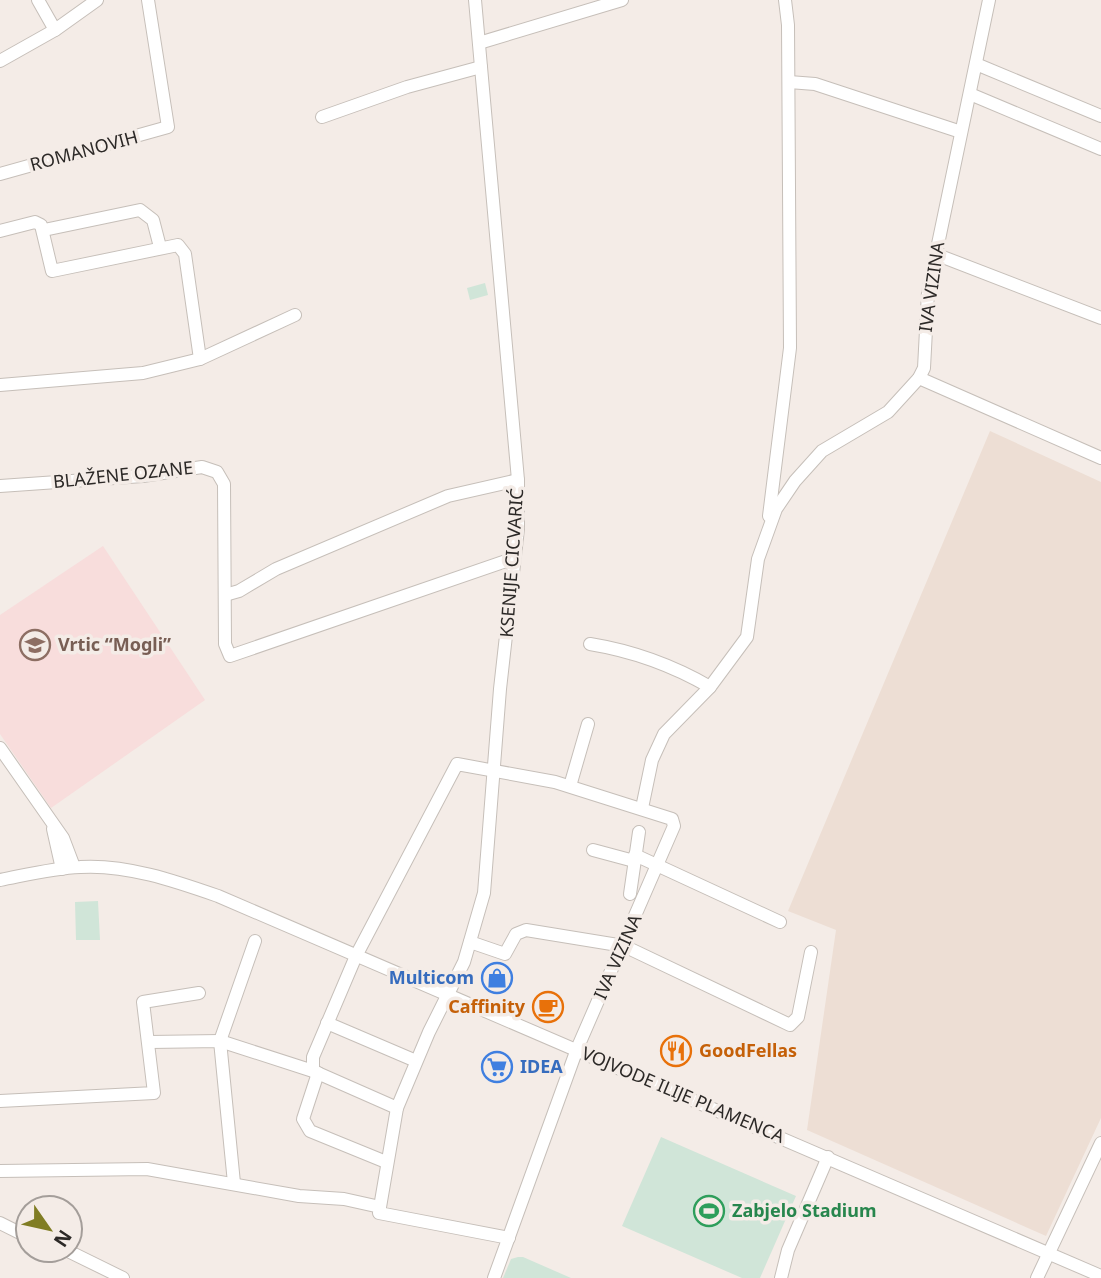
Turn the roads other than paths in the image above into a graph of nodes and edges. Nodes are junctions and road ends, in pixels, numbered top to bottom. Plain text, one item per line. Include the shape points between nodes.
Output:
1 (38, 0) edge
2 (97, 0) edge
3 (148, 0) edge
4 (475, 0) edge
5 (622, 0) edge
6 (785, 0) edge
7 (989, 0) edge
8 (55, 30) junction
9 (479, 43) junction
10 (0, 61) edge
11 (976, 64) junction
12 (481, 67) junction
13 (789, 82) junction
14 (970, 94) junction
15 (1101, 116) edge
16 (321, 117) dead end
17 (961, 132) junction
18 (1101, 149) edge
19 (0, 174) edge
20 (44, 230) junction
21 (0, 231) edge
22 (160, 247) junction
23 (935, 254) junction
24 (295, 315) dead end
25 (1101, 318) edge
26 (200, 359) junction
27 (919, 378) junction
28 (0, 385) edge
29 (1101, 458) edge
30 (518, 481) junction
31 (0, 486) edge
32 (768, 530) junction
33 (515, 558) junction
34 (225, 595) junction
35 (590, 644) dead end
36 (709, 687) junction
37 (588, 724) dead end
38 (0, 748) edge
39 (493, 769) junction
40 (570, 786) junction
41 (642, 808) junction
42 (639, 832) dead end
43 (593, 850) dead end
44 (634, 858) junction
45 (657, 864) junction
46 (68, 868) junction
47 (0, 880) edge
48 (629, 894) dead end
49 (780, 922) dead end
50 (255, 941) dead end
51 (470, 942) junction
52 (624, 946) junction
53 (811, 953) dead end
54 (356, 956) junction
55 (199, 993) dead end
56 (449, 995) junction
57 (327, 1023) junction
58 (220, 1041) junction
59 (150, 1042) junction
60 (576, 1049) junction
61 (416, 1061) junction
62 (315, 1072) junction
63 (0, 1101) edge
64 (397, 1108) junction
65 (1101, 1143) edge
66 (828, 1157) junction
67 (386, 1162) junction
68 (0, 1171) edge
69 (234, 1184) junction
70 (379, 1210) junction
71 (509, 1238) junction
72 (1050, 1252) junction
73 (84, 1259) edge
74 (1101, 1276) edge
75 (123, 1278) edge
76 (494, 1278) edge
77 (781, 1278) edge
78 (1037, 1278) edge

1 - 8 street
2 - 8 street
3 - 19 street, ROMANOVIH via 168,127
4 - 9 street, KSENIJE CICVARIĆ
5 - 9 street
6 - 13 street
7 - 11 street, IVA VIZINA
8 - 10 street
9 - 12 street, KSENIJE CICVARIĆ
11 - 14 street, IVA VIZINA
11 - 15 street
12 - 16 street
12 - 30 street, KSENIJE CICVARIĆ
13 - 17 street via 815,84
13 - 32 street via 790,348
14 - 17 street, IVA VIZINA
14 - 18 street
17 - 23 street, IVA VIZINA
20 - 21 street via 35,222
20 - 22 street via 140,210 153,220
20 - 22 street via 52,271
22 - 26 street via 178,245 185,254
23 - 25 street
23 - 27 street, IVA VIZINA via 924,320 925,360
24 - 26 street
26 - 28 street via 143,373
27 - 29 street
27 - 32 street via 880,418 822,451 795,481
30 - 33 street, KSENIJE CICVARIĆ
30 - 34 street via 449,496
31 - 34 street, BLAŽENE OZANE via 202,467 214,470 224,484
32 - 36 street via 754,580 747,637
33 - 34 street, BLAŽENE OZANE via 228,655
33 - 39 street, KSENIJE CICVARIĆ
35 - 36 street via 629,650
36 - 41 street via 657,746
37 - 40 street
38 - 46 street via 69,850
39 - 40 street, IVA VIZINA
39 - 51 street, KSENIJE CICVARIĆ via 484,893
39 - 54 street, IVA VIZINA via 457,764
40 - 41 street, IVA VIZINA
41 - 45 street, IVA VIZINA via 674,822
42 - 44 street, IVA VIZINA
43 - 44 street
44 - 45 street
44 - 48 street, IVA VIZINA
45 - 49 street
45 - 52 street, IVA VIZINA
46 - 47 street, VOJVODE ILIJE PLAMENCA
46 - 54 street, VOJVODE ILIJE PLAMENCA via 128,871 181,883
50 - 58 street
51 - 52 street via 505,954 516,934 526,930
51 - 56 street, KSENIJE CICVARIĆ
52 - 53 street via 790,1025 798,1017
52 - 60 street, IVA VIZINA
54 - 56 street, VOJVODE ILIJE PLAMENCA
54 - 57 street
55 - 59 street via 143,1002
56 - 60 street, VOJVODE ILIJE PLAMENCA
56 - 61 street, KSENIJE CICVARIĆ
57 - 61 street
57 - 62 street via 311,1063
58 - 59 street
58 - 62 street
58 - 69 street
59 - 63 street via 154,1093
60 - 66 street, VOJVODE ILIJE PLAMENCA
60 - 71 street, IVA VIZINA
61 - 64 street
62 - 64 street
62 - 67 street via 305,1125
64 - 67 street
65 - 72 street
66 - 72 street, VOJVODE ILIJE PLAMENCA
66 - 77 street via 788,1250
67 - 70 street
68 - 69 street via 136,1168
69 - 70 street via 344,1199
70 - 71 street
71 - 76 street, IVA VIZINA
72 - 74 street, VOJVODE ILIJE PLAMENCA
72 - 78 street
73 - 75 street

